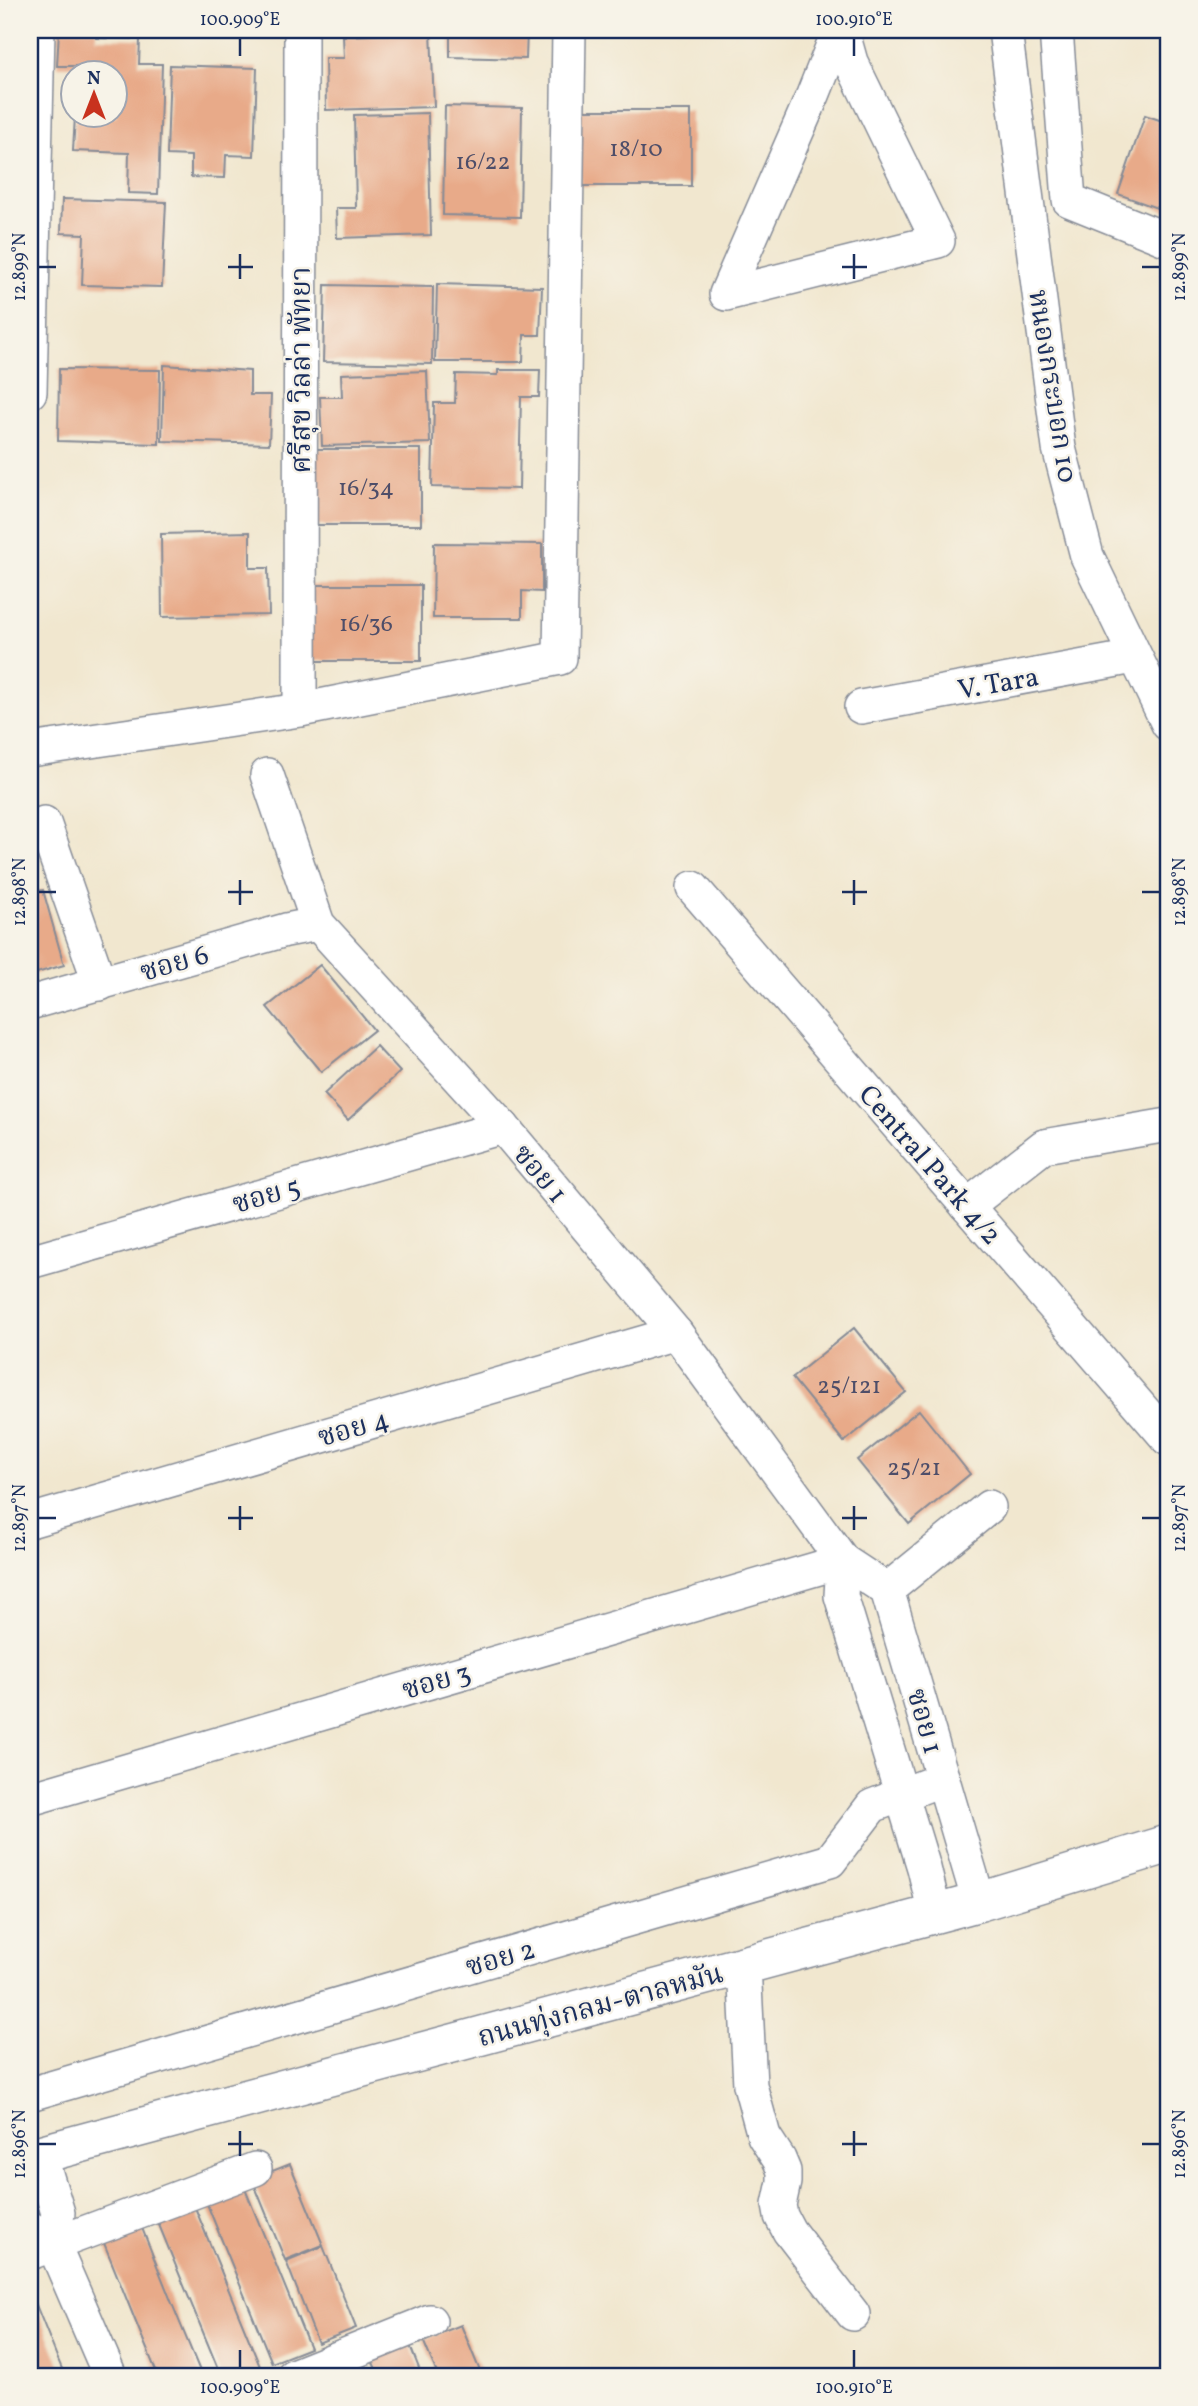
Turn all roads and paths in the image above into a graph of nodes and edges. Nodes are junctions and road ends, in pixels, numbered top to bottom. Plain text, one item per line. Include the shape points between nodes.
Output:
1 (38, 30) edge
2 (301, 30) edge
3 (569, 30) edge
4 (840, 30) edge
5 (1005, 30) edge
6 (1056, 30) edge
7 (1168, 240) edge
8 (30, 392) edge
9 (1134, 657) junction
10 (861, 707) dead end
11 (300, 710) junction
12 (1168, 724) edge
13 (30, 750) edge
14 (267, 775) dead end
15 (44, 823) dead end
16 (694, 888) dead end
17 (318, 924) junction
18 (100, 984) junction
19 (30, 1003) edge
20 (1168, 1125) edge
21 (503, 1127) junction
22 (967, 1206) junction
23 (30, 1262) edge
24 (676, 1333) junction
25 (1168, 1439) edge
26 (989, 1507) dead end
27 (30, 1521) edge
28 (843, 1561) junction
29 (887, 1590) junction
30 (943, 1779) junction
31 (902, 1795) junction
32 (30, 1799) edge
33 (1168, 1844) edge
34 (979, 1902) junction
35 (935, 1914) junction
36 (744, 1965) junction
37 (30, 2094) edge
38 (35, 2156) edge
39 (255, 2169) dead end
40 (37, 2242) edge
41 (853, 2314) dead end
42 (429, 2321) dead end
43 (110, 2376) edge
44 (293, 2376) edge

1 - 8 street
2 - 11 street, ศรีสุข วิลล่า พัทยา
3 - 11 street via 560,658
4 - 4 street via 850,62 938,241 726,294
5 - 9 street, หนองกระบอก 10 via 1059,448 1087,556
6 - 7 street via 1069,200
9 - 10 street, V. Tara
9 - 12 street, หนองกระบอก 10
11 - 13 street
14 - 17 street, ซอย 1
15 - 18 street
16 - 22 street, Central Park 4/2
17 - 18 street, ซอย 6
17 - 21 street, ซอย 1
18 - 19 street, ซอย 6
20 - 22 street via 1044,1146
21 - 23 street, ซอย 5
21 - 24 street, ซอย 1
22 - 25 street, Central Park 4/2
24 - 27 street, ซอย 4
24 - 28 street, ซอย 1
26 - 29 street
28 - 29 street, ซอย 1
28 - 31 street, ซอย 1 via 841,1595
28 - 32 street, ซอย 3
29 - 30 street, ซอย 1
30 - 31 street, ซอย 2
30 - 34 street, ซอย 1
31 - 35 street, ซอย 1
31 - 37 street, ซอย 2 via 872,1806 830,1861
33 - 34 street, ถนนทุ่งกลม-ตาลหมัน
34 - 35 street, ถนนทุ่งกลม-ตาลหมัน
35 - 36 street, ถนนทุ่งกลม-ตาลหมัน
36 - 38 street, ถนนทุ่งกลม-ตาลหมัน
36 - 41 street via 750,2085 764,2136 784,2171 781,2216
38 - 40 street via 58,2213
39 - 40 street
40 - 43 street
42 - 44 street

